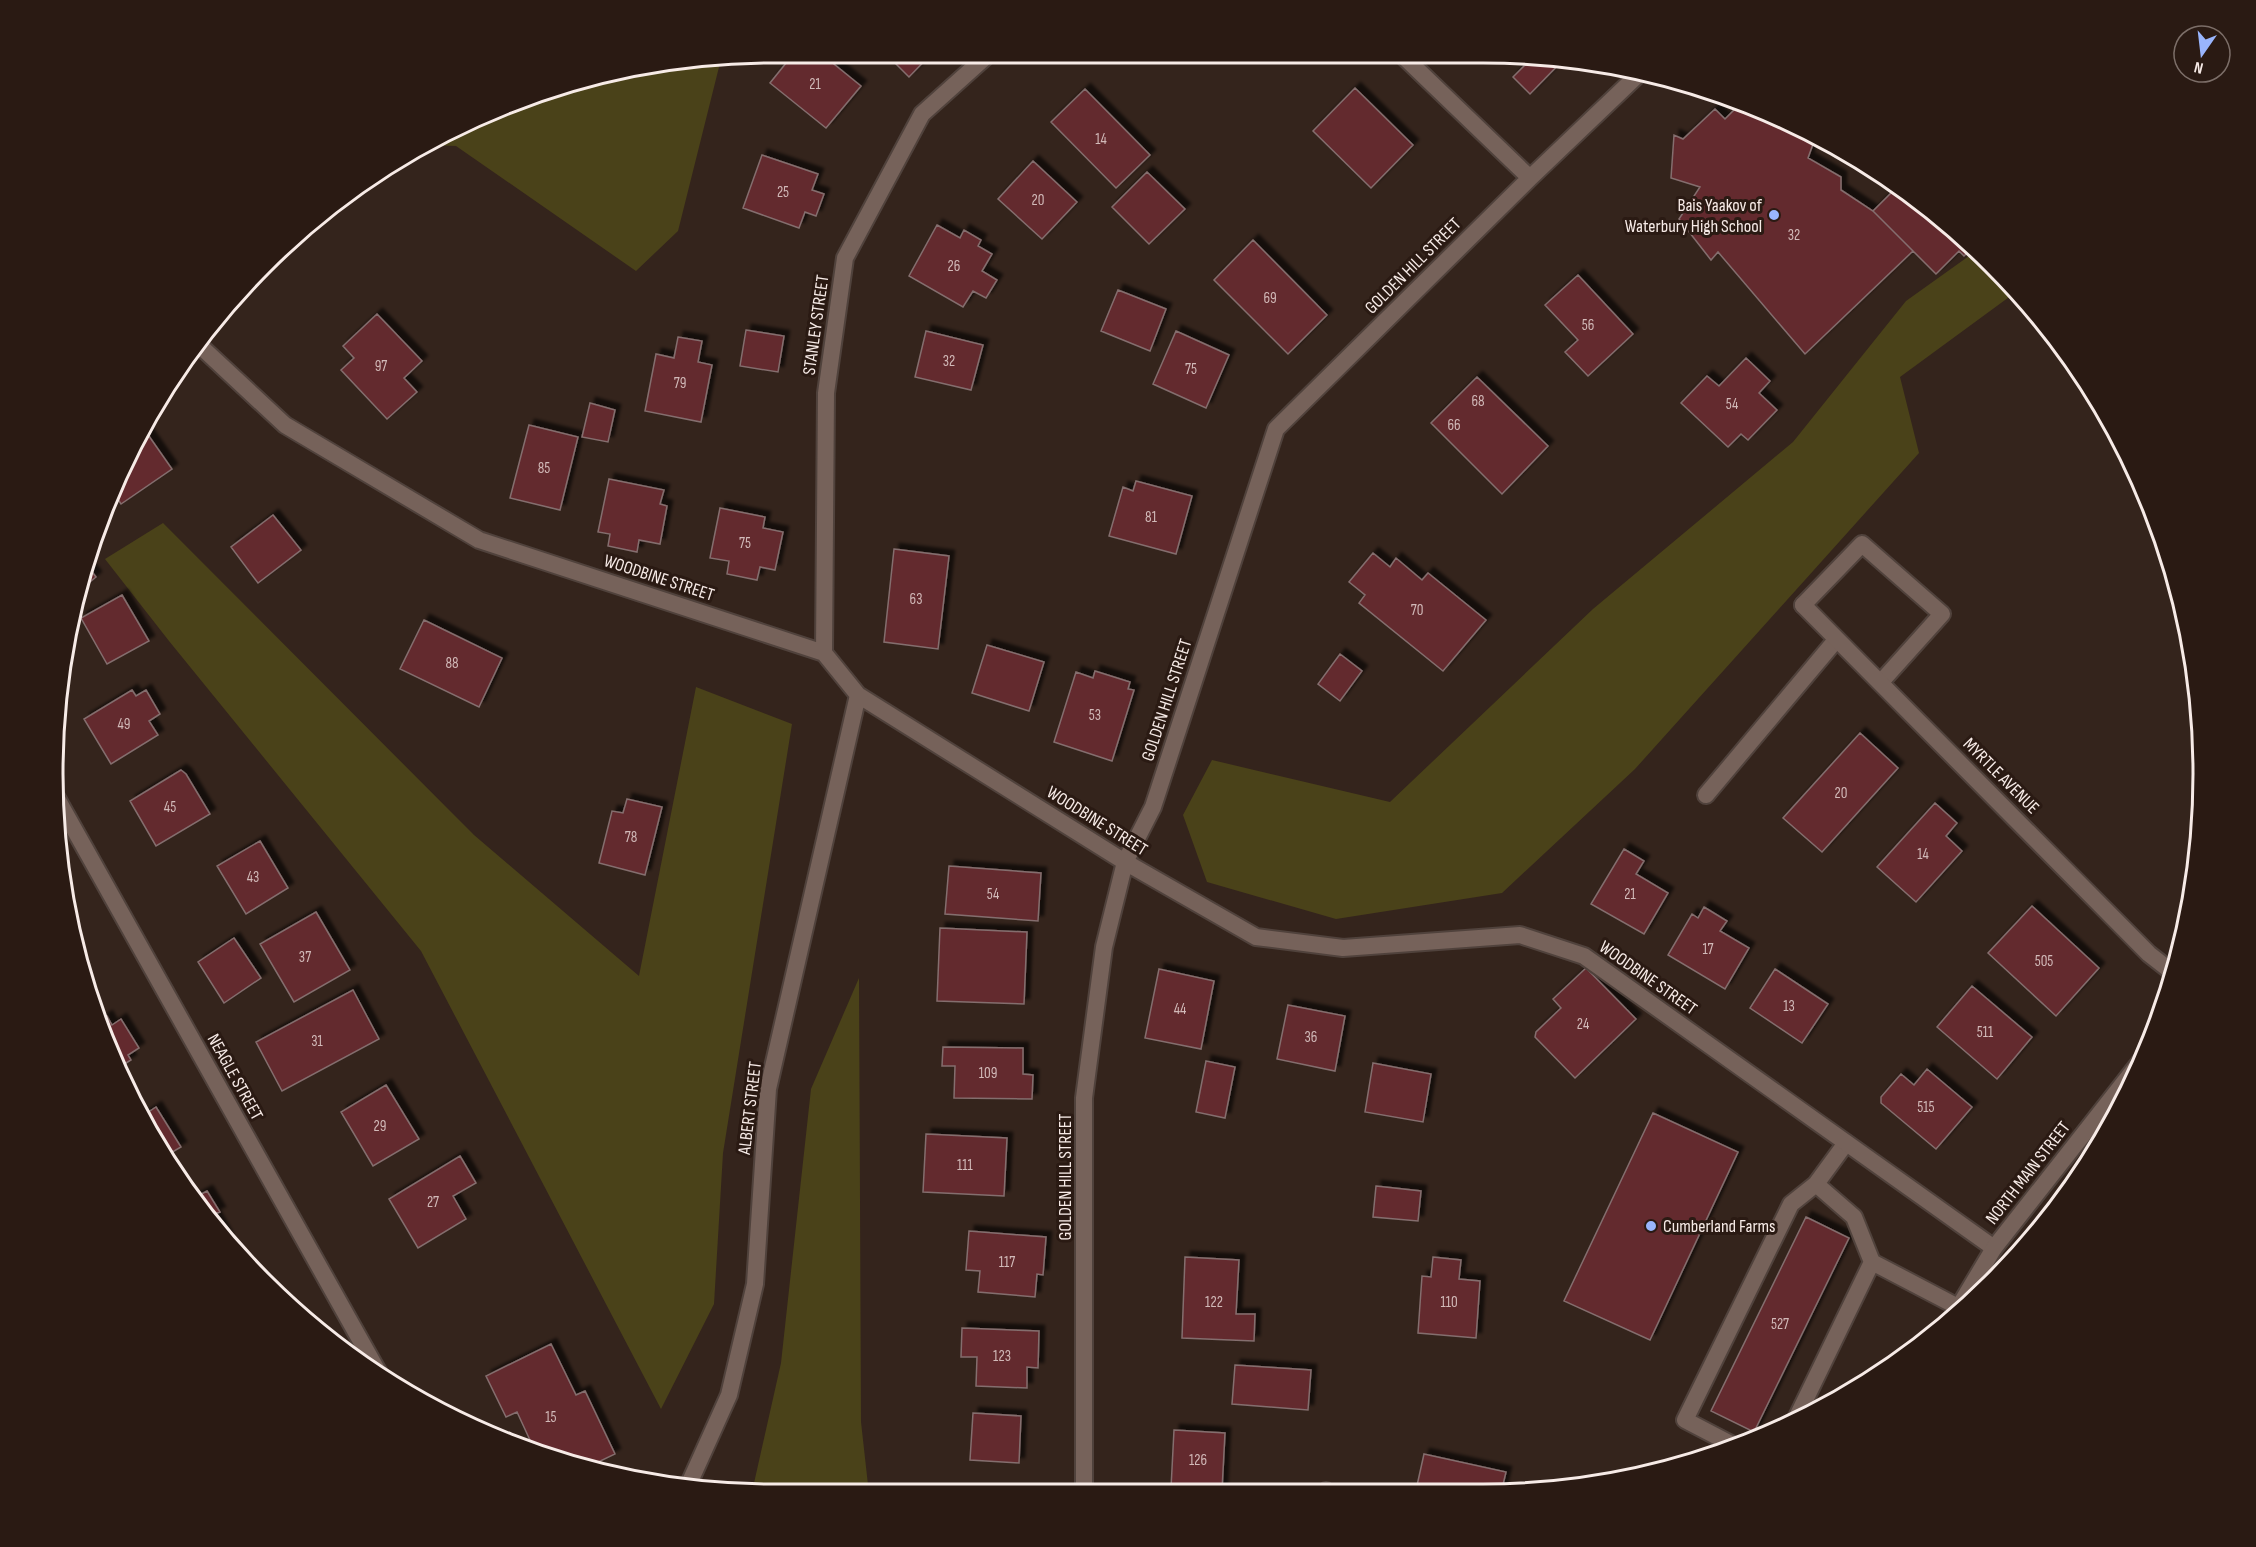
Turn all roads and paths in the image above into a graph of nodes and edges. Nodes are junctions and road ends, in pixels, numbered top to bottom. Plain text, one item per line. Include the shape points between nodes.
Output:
1 (979, 63) edge
2 (1410, 63) edge
3 (1633, 80) edge
4 (1530, 178) junction
5 (204, 349) edge
6 (1836, 640) junction
7 (824, 653) junction
8 (1881, 682) junction
9 (858, 695) junction
10 (1706, 795) dead end
11 (65, 812) edge
12 (1125, 862) junction
13 (2166, 967) edge
14 (2119, 1089) edge
15 (1846, 1143) junction
16 (1816, 1184) junction
17 (1994, 1248) junction
18 (1872, 1262) junction
19 (1966, 1293) edge
20 (1948, 1310) edge
21 (370, 1358) edge
22 (1800, 1409) edge
23 (1725, 1441) edge
24 (691, 1479) edge
25 (1084, 1484) edge

1 - 7 street, STANLEY STREET via 922,114 845,258 826,393
2 - 4 street
3 - 4 street, GOLDEN HILL STREET
4 - 12 street, GOLDEN HILL STREET via 1276,429 1153,807
5 - 7 street, WOODBINE STREET via 285,425 479,540
6 - 8 street, MYRTLE AVENUE
6 - 8 street, MYRTLE AVENUE via 1803,604 1862,544 1942,614
6 - 10 street
7 - 9 street, WOODBINE STREET
8 - 13 street, MYRTLE AVENUE
9 - 12 street, WOODBINE STREET
9 - 24 street, ALBERT STREET via 768,1089 756,1284 729,1395
11 - 21 street, NEAGLE STREET
12 - 15 street, WOODBINE STREET via 1256,937 1343,948 1520,935 1584,956
12 - 25 street, GOLDEN HILL STREET via 1104,948 1084,1098
14 - 17 street, NORTH MAIN STREET
15 - 16 street
15 - 17 street, WOODBINE STREET
16 - 18 street via 1854,1217
16 - 23 street via 1791,1204 1685,1420
17 - 19 street, NORTH MAIN STREET
18 - 20 street
18 - 22 street

